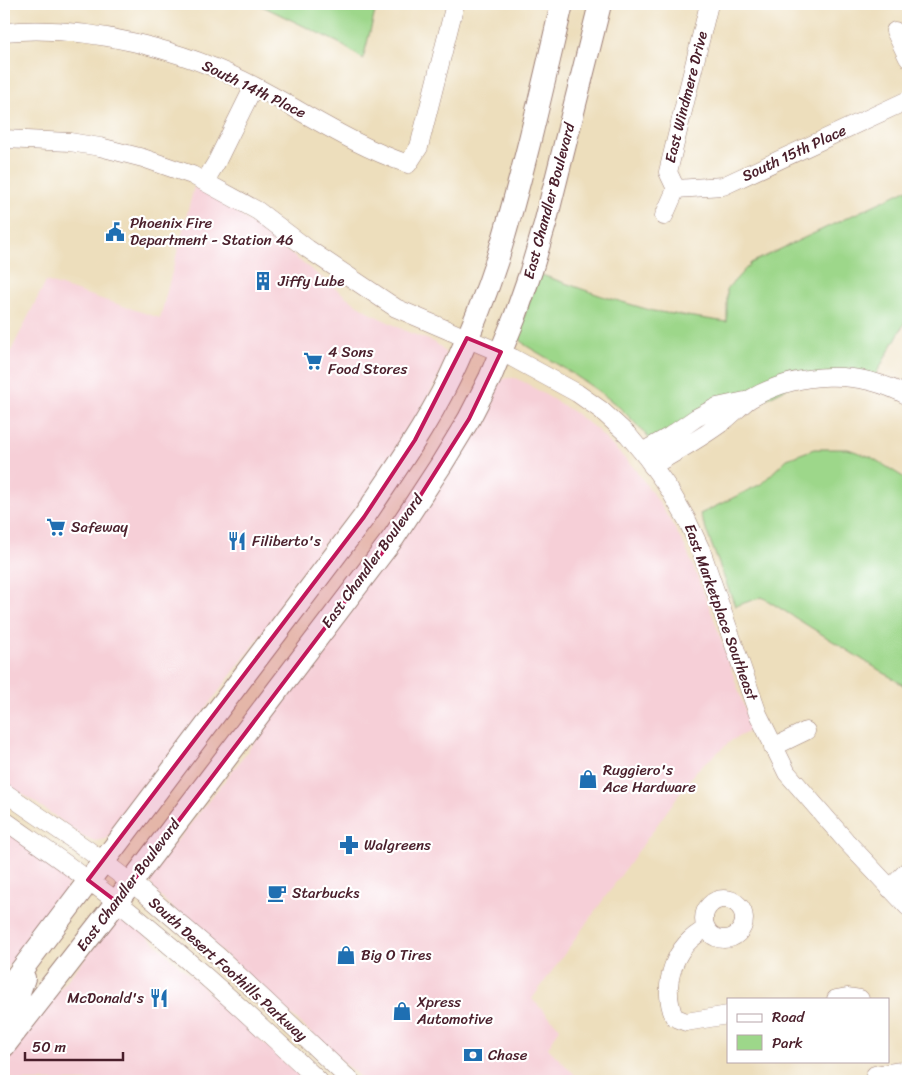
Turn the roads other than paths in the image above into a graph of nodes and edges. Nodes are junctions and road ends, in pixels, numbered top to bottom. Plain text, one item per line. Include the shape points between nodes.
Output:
1 (455, 4) edge
2 (562, 4) edge
3 (600, 4) edge
4 (709, 4) edge
5 (895, 31) dead end
6 (4, 32) edge
7 (908, 58) edge
8 (254, 86) junction
9 (908, 100) edge
10 (4, 139) edge
11 (205, 181) junction
12 (676, 189) junction
13 (664, 216) dead end
14 (467, 338) junction
15 (501, 352) junction
16 (908, 396) edge
17 (647, 459) junction
18 (806, 731) dead end
19 (773, 747) junction
20 (4, 792) edge
21 (4, 820) edge
22 (102, 861) junction
23 (908, 870) edge
24 (88, 880) junction
25 (131, 883) junction
26 (890, 889) junction
27 (116, 902) junction
28 (908, 907) edge
29 (706, 929) dead end
30 (30, 960) junction
31 (4, 993) edge
32 (727, 1016) edge
33 (4, 1022) edge
34 (4, 1041) edge
35 (908, 1070) edge
36 (875, 1072) edge
37 (319, 1081) edge
38 (351, 1081) edge

1 - 8 street, South 14th Place via 419,146 408,164 380,155
2 - 14 main road via 497,261
3 - 15 main road, East Chandler Boulevard via 545,224
4 - 12 street, East Windmere Drive via 668,172
5 - 7 street
6 - 8 street, South 14th Place via 68,31 140,44 207,64
8 - 11 street
9 - 12 street, South 15th Place via 723,186
10 - 11 street, East Marketplace Southeast via 70,142 100,148 143,158
11 - 14 street, East Marketplace Southeast via 258,211 396,308
12 - 13 street
14 - 15 street, East Marketplace Southeast
14 - 22 main road via 457,363 414,440 364,517
15 - 17 street, East Marketplace Southeast via 577,393 601,410 628,435
15 - 25 main road, East Chandler Boulevard via 468,419 394,537
16 - 17 street via 872,381 849,377 790,382 748,400 717,407 696,418
17 - 19 street, East Marketplace Southeast via 669,489 701,550 758,714
18 - 19 street
19 - 26 street, East Marketplace Southeast via 787,773 809,800
20 - 22 street, South Desert Foothills Parkway
21 - 24 street, South Desert Foothills Parkway
22 - 24 main road
22 - 25 street, South Desert Foothills Parkway
23 - 26 street
24 - 27 street, South Desert Foothills Parkway
24 - 30 main road
25 - 27 main road, East Chandler Boulevard
25 - 38 street, South Desert Foothills Parkway via 219,957
26 - 28 street, East Marketplace Southeast
27 - 34 main road, East Chandler Boulevard
27 - 37 street, South Desert Foothills Parkway via 204,975
29 - 32 street via 694,934 676,958 670,973 669,998 674,1017 686,1022
30 - 31 main road
30 - 33 main road
35 - 36 street

